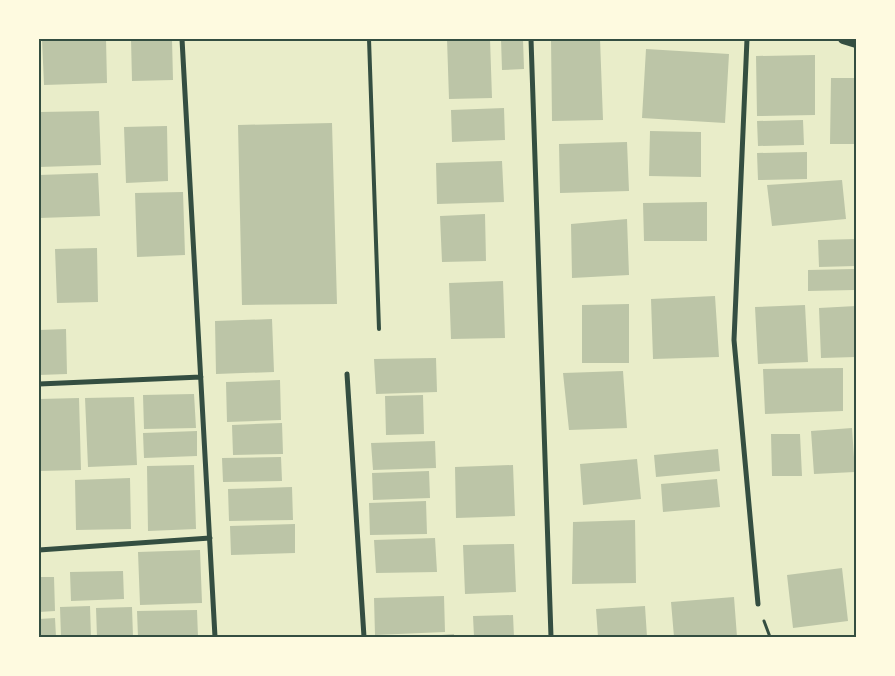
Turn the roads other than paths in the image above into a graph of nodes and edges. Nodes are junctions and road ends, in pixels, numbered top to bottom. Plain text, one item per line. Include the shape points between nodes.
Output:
1 (182, 39) edge
2 (369, 39) edge
3 (531, 39) edge
4 (747, 39) edge
5 (843, 39) edge
6 (856, 43) edge
7 (379, 329) dead end
8 (347, 374) dead end
9 (201, 377) junction
10 (39, 384) edge
11 (210, 538) junction
12 (39, 550) edge
13 (758, 604) dead end
14 (215, 637) edge
15 (364, 637) edge
16 (551, 637) edge

1 - 9 street
2 - 7 lane
3 - 16 street
4 - 13 street via 734,340
5 - 6 main road
8 - 15 street
9 - 10 street
9 - 11 street
11 - 12 street
11 - 14 street

